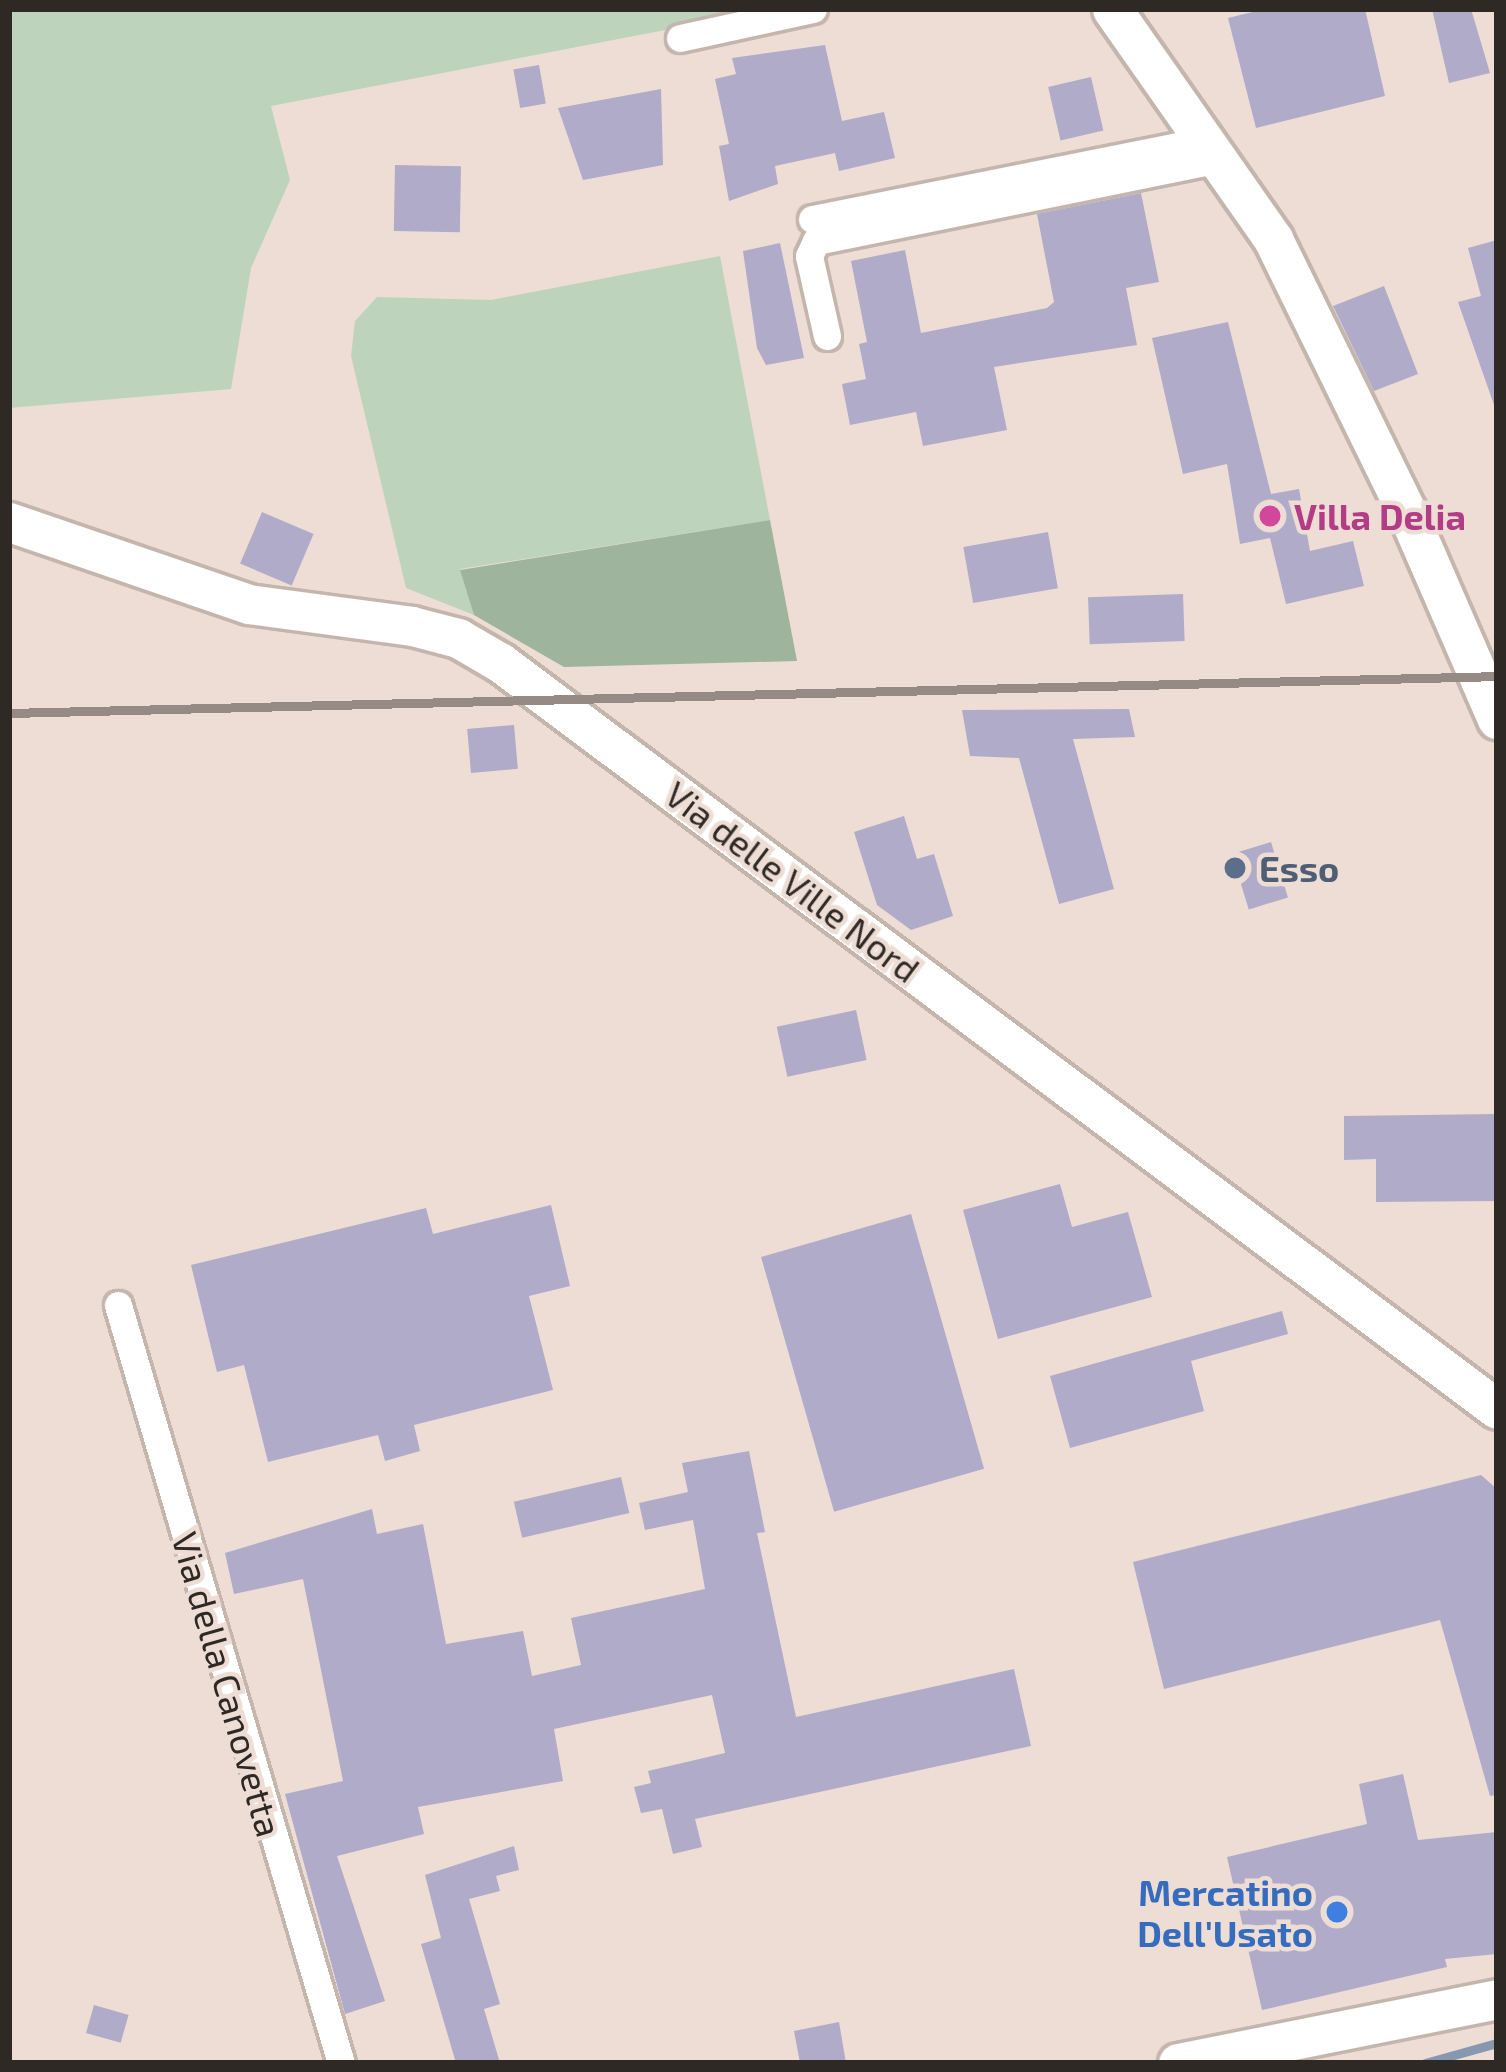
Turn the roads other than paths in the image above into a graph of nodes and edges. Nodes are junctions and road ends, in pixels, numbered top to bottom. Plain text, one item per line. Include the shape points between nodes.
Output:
1 (813, 9) edge
2 (1112, 9) edge
3 (680, 38) dead end
4 (1214, 150) junction
5 (812, 219) dead end
6 (827, 336) dead end
7 (9, 522) edge
8 (1497, 718) edge
9 (118, 1305) dead end
10 (1497, 1408) edge
11 (1497, 1999) edge
12 (341, 2063) edge
13 (1178, 2063) edge

1 - 3 street
2 - 4 street
4 - 5 street
4 - 6 street via 816,241 809,256
4 - 8 street via 1274,239
7 - 10 street, Via delle Ville Nord via 248,604 412,626 458,638 501,663
9 - 12 street, Via della Canovetta
11 - 13 street

